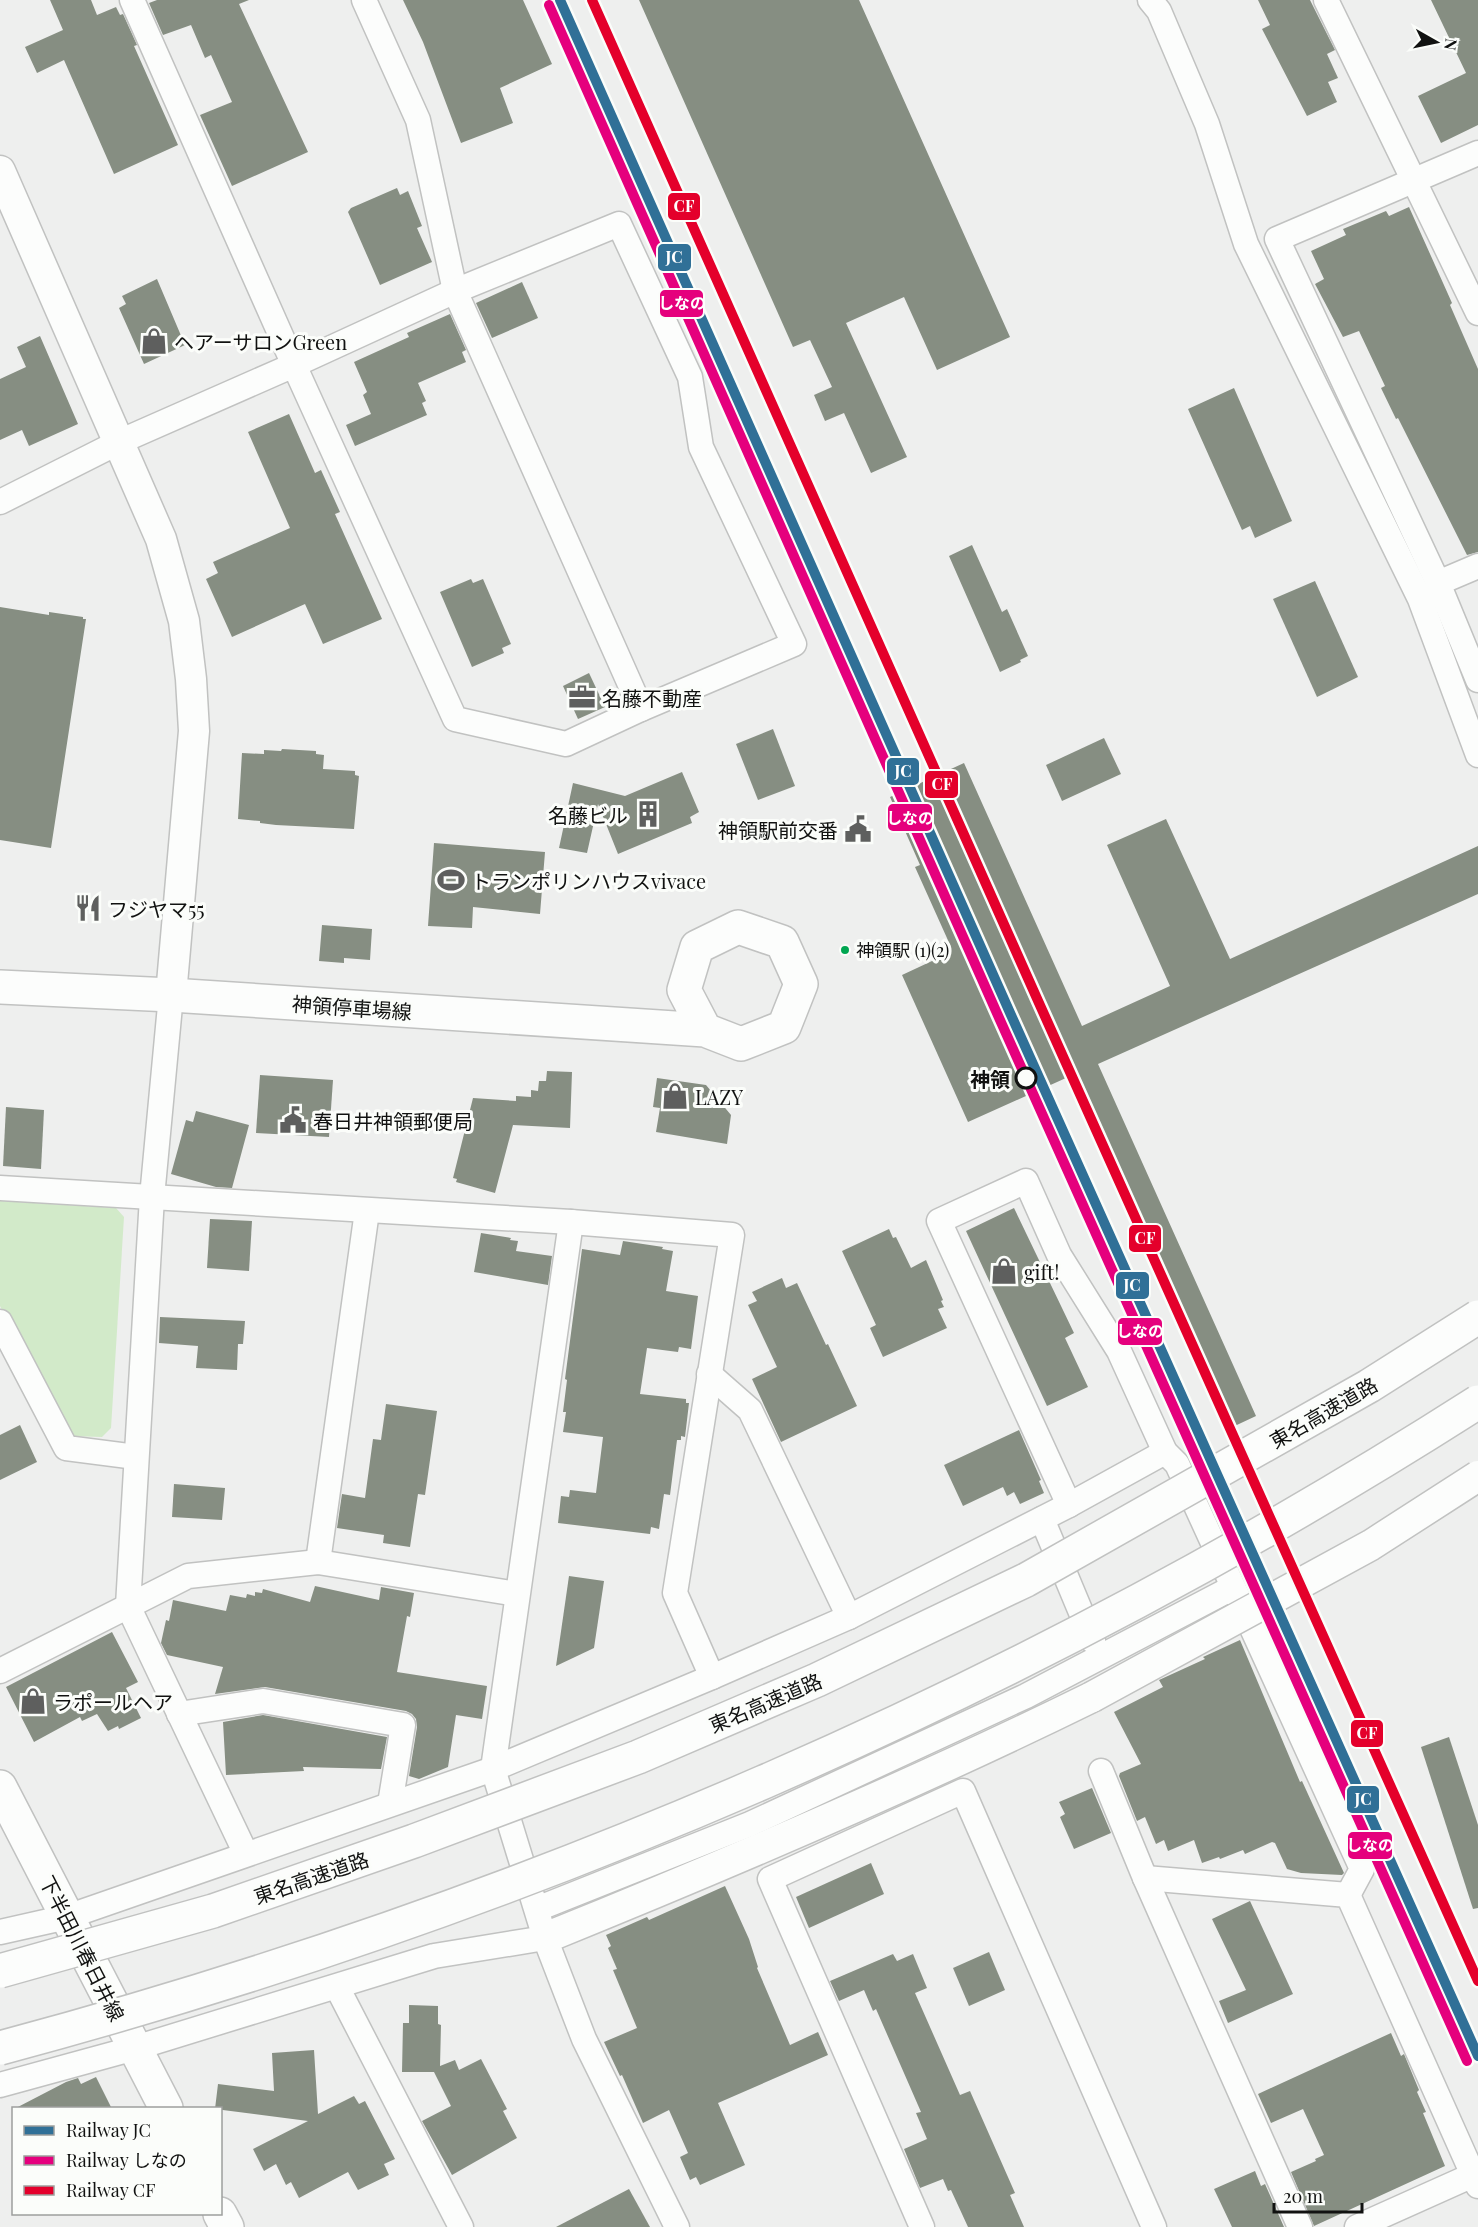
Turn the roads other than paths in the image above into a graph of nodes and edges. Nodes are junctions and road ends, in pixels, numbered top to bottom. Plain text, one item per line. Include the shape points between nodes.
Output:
1 (132, 0) edge
2 (364, 0) edge
3 (1150, 0) edge
4 (1326, 0) edge
5 (1478, 153) edge
6 (0, 171) edge
7 (1415, 181) junction
8 (455, 291) junction
9 (1478, 313) edge
10 (294, 365) junction
11 (119, 442) junction
12 (0, 502) edge
13 (1478, 566) edge
14 (1438, 583) junction
15 (1478, 680) edge
16 (641, 709) junction
17 (1478, 755) edge
18 (0, 987) edge
19 (171, 995) junction
20 (705, 1030) dead end
21 (0, 1188) edge
22 (152, 1197) junction
23 (367, 1211) junction
24 (571, 1222) junction
25 (1478, 1317) edge
26 (0, 1322) edge
27 (709, 1374) junction
28 (1478, 1402) edge
29 (1165, 1452) junction
30 (136, 1456) junction
31 (1478, 1476) edge
32 (1069, 1505) junction
33 (1042, 1519) junction
34 (318, 1562) junction
35 (1232, 1588) junction
36 (518, 1594) junction
37 (128, 1606) junction
38 (849, 1617) junction
39 (1100, 1658) junction
40 (0, 1671) edge
41 (711, 1677) junction
42 (179, 1714) junction
43 (493, 1769) junction
44 (1101, 1771) dead end
45 (0, 1788) edge
46 (390, 1804) junction
47 (246, 1854) junction
48 (1145, 1878) junction
49 (1348, 1895) junction
50 (537, 1909) junction
51 (67, 1917) junction
52 (0, 1932) edge
53 (545, 1938) junction
54 (0, 1971) edge
55 (337, 1987) junction
56 (0, 2048) edge
57 (135, 2048) junction
58 (0, 2085) edge
59 (165, 2107) edge
60 (1476, 2180) edge
61 (461, 2227) edge
62 (678, 2227) edge
63 (922, 2227) edge
64 (1154, 2227) edge
65 (1300, 2227) edge
66 (1357, 2227) edge

1 - 10 street
2 - 8 street via 418,120
3 - 17 street via 1159,11 1207,124 1246,244 1420,599
4 - 7 street
5 - 7 street
6 - 11 street
7 - 9 street
7 - 14 street via 1277,239
8 - 10 street
8 - 16 street
8 - 16 street via 619,224 690,377 702,447 794,644
10 - 11 street
10 - 16 street via 455,719 566,744
11 - 12 street
11 - 19 street via 161,539 184,621 191,679 194,731
13 - 14 street
14 - 15 street
18 - 19 main road, 神領停車場線
19 - 20 main road, 神領停車場線
19 - 22 street
21 - 22 street
22 - 23 street
22 - 30 street
23 - 24 street
23 - 34 street
24 - 27 street via 732,1235
24 - 36 street
25 - 54 main road, 東名高速道路, bridge via 1369,1386 1026,1580 817,1680 638,1757 414,1841 213,1911
26 - 30 street via 66,1448
27 - 38 street via 750,1410
27 - 41 street via 675,1593
28 - 56 main road, bridge via 1202,1567 1051,1647 850,1744 658,1828 505,1888 303,1958
29 - 32 street
29 - 32 street via 1119,1351 1059,1255 1026,1181 939,1221
29 - 35 street via 1177,1464
30 - 37 street
31 - 53 street, bridge via 1371,1545 1092,1697 745,1856
32 - 33 street
33 - 38 street
33 - 39 street
34 - 36 street
34 - 37 street via 188,1576
35 - 39 street
35 - 49 street via 1362,1869
36 - 43 street
37 - 40 street
37 - 42 street
38 - 41 street
39 - 50 street via 750,1824
41 - 43 street
42 - 46 street via 263,1701 403,1725
42 - 47 street
43 - 46 street
43 - 50 street
44 - 48 street
45 - 51 main road, 下半田川春日井線
46 - 47 street
47 - 51 street
48 - 49 street
48 - 65 street
49 - 60 street
50 - 53 street
51 - 52 street
51 - 57 main road, 下半田川春日井線
53 - 55 street via 434,1956
53 - 62 street via 584,2039
55 - 57 street
55 - 61 street
57 - 58 street
57 - 59 main road, 下半田川春日井線
60 - 66 street
63 - 64 street via 770,1879 963,1791

